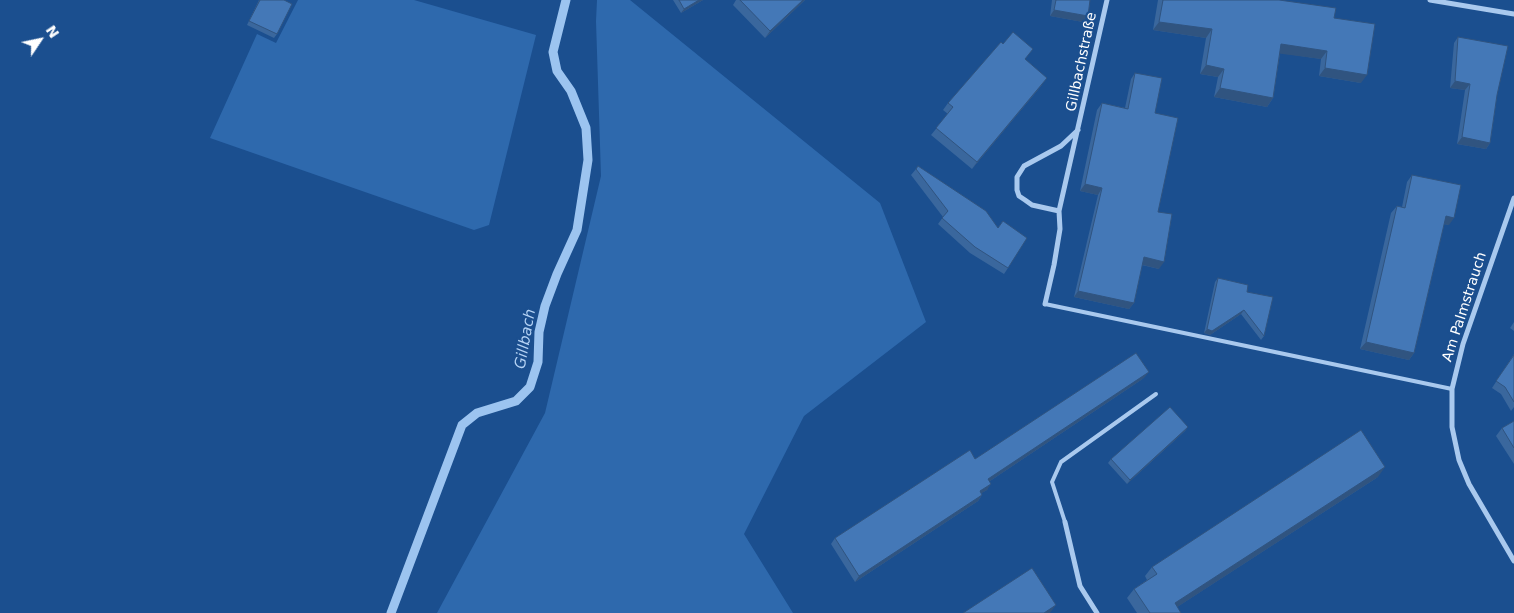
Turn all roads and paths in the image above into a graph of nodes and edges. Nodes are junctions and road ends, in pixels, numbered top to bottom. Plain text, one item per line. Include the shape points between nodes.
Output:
1 (1107, 0) edge
2 (1430, 0) edge
3 (1514, 14) edge
4 (1079, 129) junction
5 (1514, 198) edge
6 (1059, 212) junction
7 (1046, 304) joint
8 (1452, 389) junction
9 (1156, 394) dead end
10 (1065, 522) joint
11 (1514, 561) edge
12 (1097, 613) edge

1 - 4 street, Gillbachstraße
2 - 3 street
4 - 6 street, Gillbachstraße
4 - 6 street, Gillbachstraße via 1061,146 1024,166 1017,177 1019,196 1041,208
5 - 8 street, Am Palmstrauch via 1463,344
6 - 7 street, Gillbachstraße via 1060,229
7 - 8 lane
8 - 11 street, Am Palmstrauch via 1452,427 1459,460 1469,484
9 - 10 lane via 1061,462 1052,482
10 - 12 street via 1080,586

